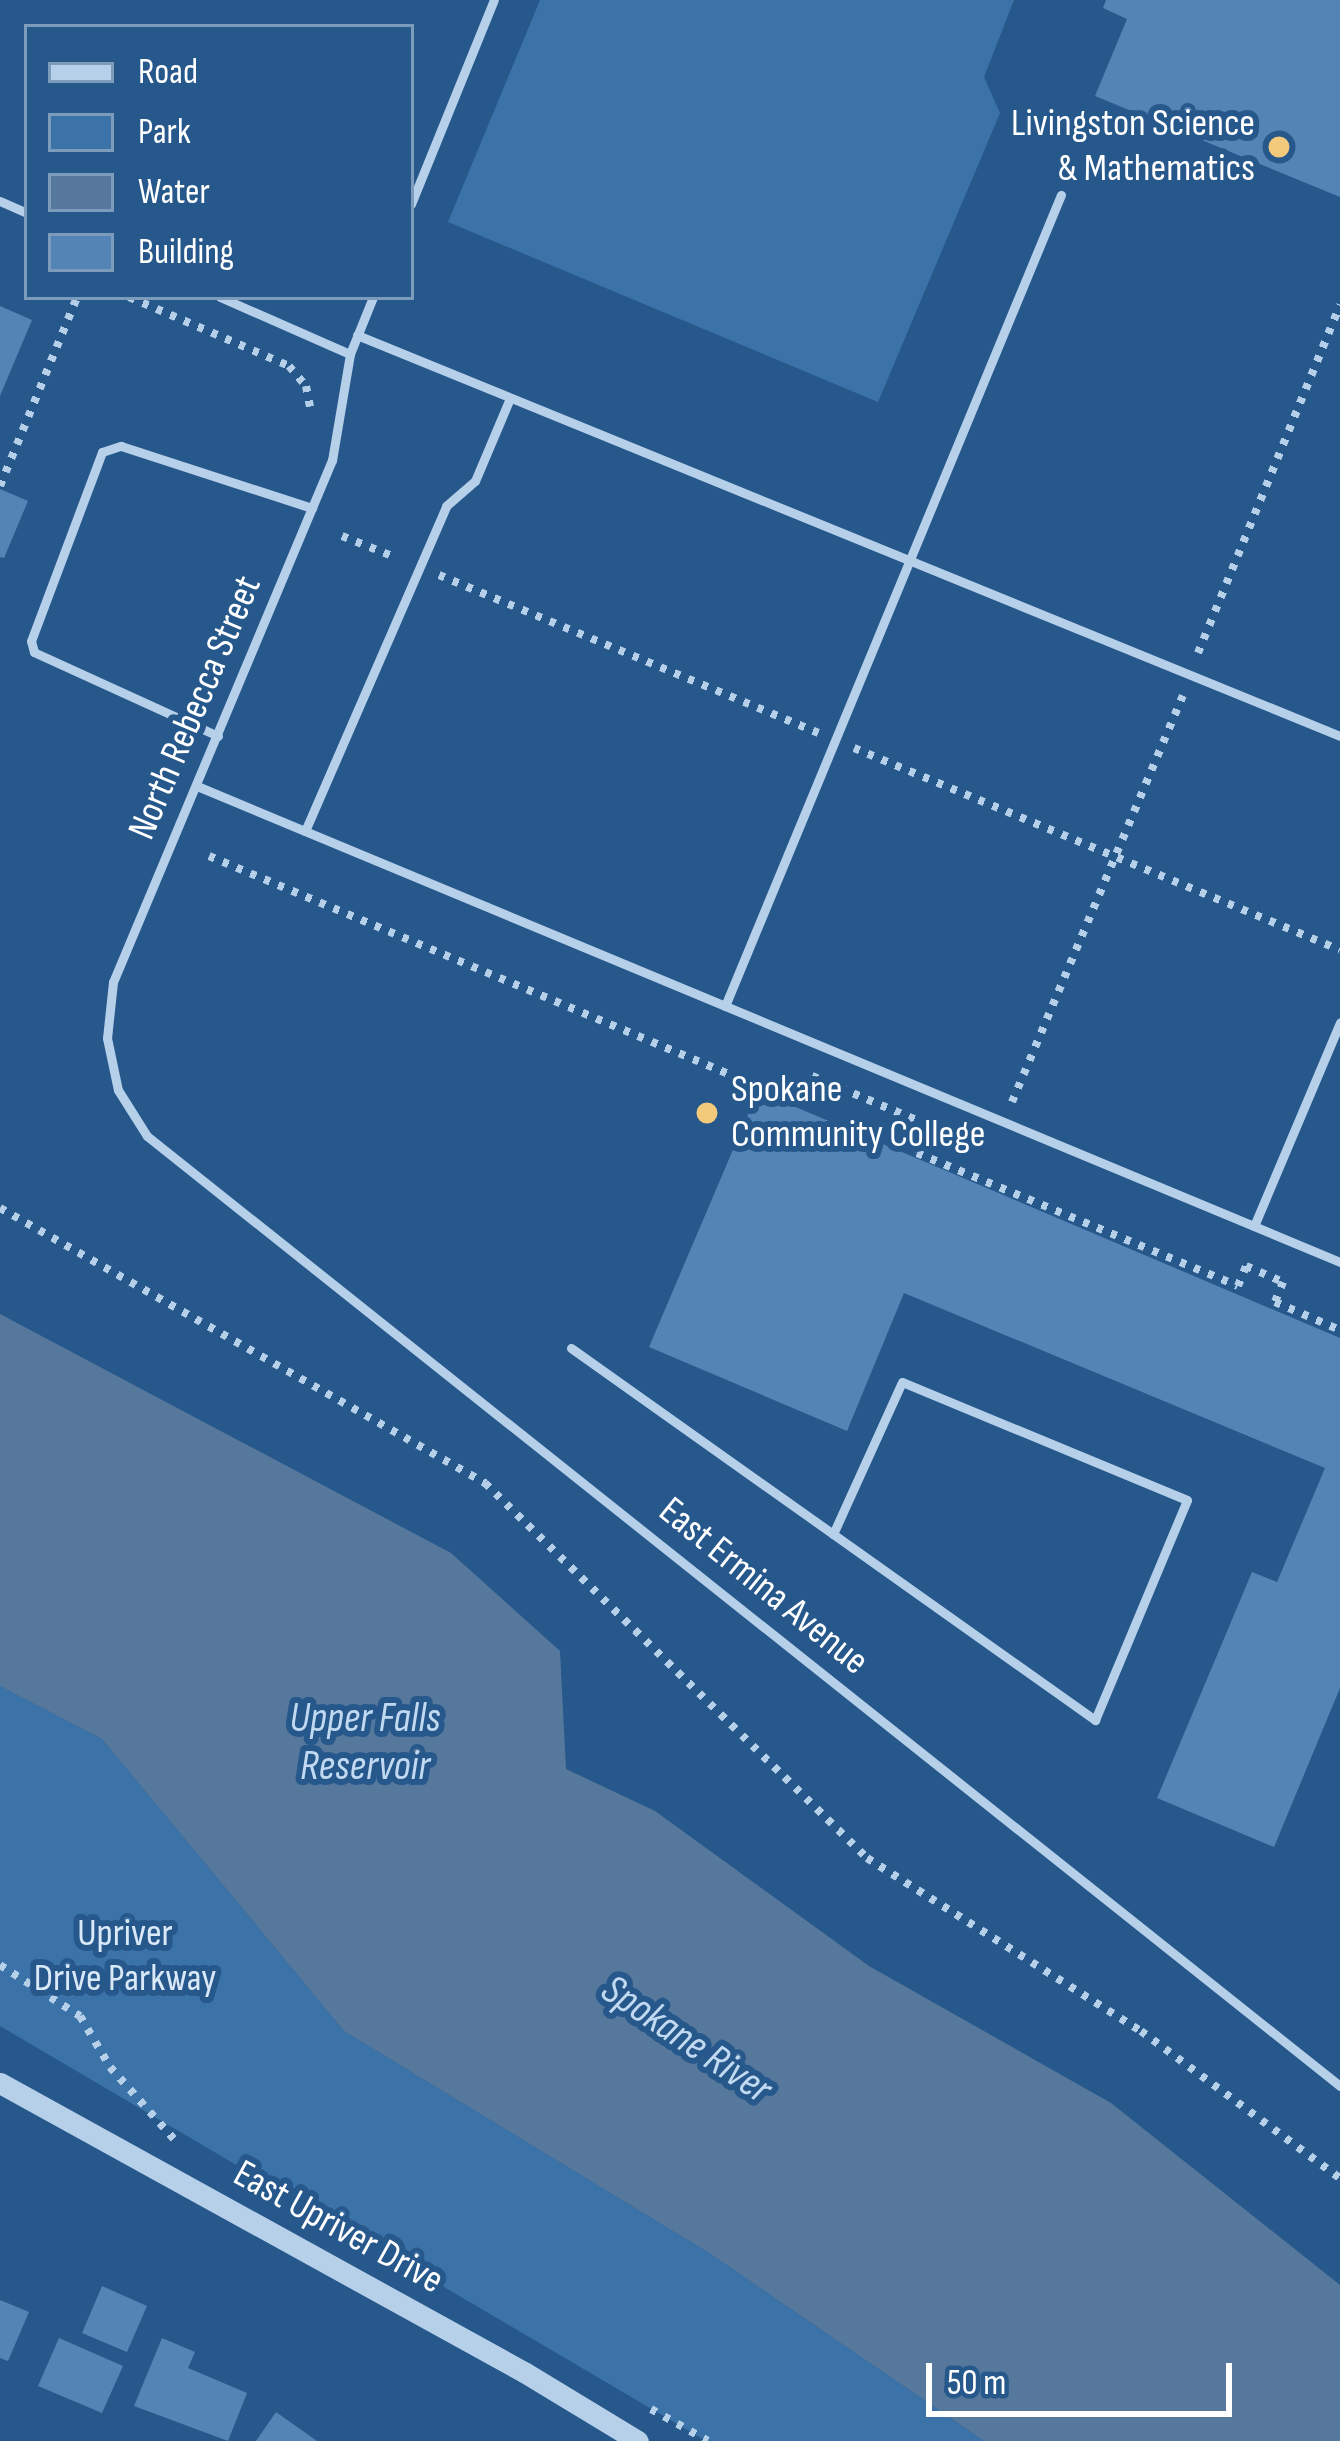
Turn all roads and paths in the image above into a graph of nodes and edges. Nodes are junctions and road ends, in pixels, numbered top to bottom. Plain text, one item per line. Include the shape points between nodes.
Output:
1 (494, 0) edge
2 (1061, 195) dead end
3 (414, 197) edge
4 (76, 300) edge
5 (136, 300) edge
6 (227, 300) edge
7 (372, 300) edge
8 (1340, 305) edge
9 (356, 335) junction
10 (350, 354) junction
11 (510, 398) junction
12 (310, 407) dead end
13 (0, 486) edge
14 (312, 508) junction
15 (910, 561) junction
16 (1192, 676) junction
17 (218, 736) junction
18 (1340, 736) edge
19 (197, 786) junction
20 (305, 831) junction
21 (209, 856) dead end
22 (725, 1006) junction
23 (1340, 1022) edge
24 (1004, 1122) junction
25 (147, 1136) joint
26 (0, 1208) edge
27 (1254, 1226) junction
28 (1340, 1262) edge
29 (1340, 1330) edge
30 (571, 1348) dead end
31 (833, 1534) junction
32 (0, 1965) edge
33 (0, 2083) edge
34 (1340, 2086) edge
35 (190, 2148) dead end
36 (1340, 2178) edge
37 (646, 2406) dead end
38 (638, 2441) edge
39 (708, 2441) edge

1 - 3 lane
2 - 15 lane
4 - 13 path
5 - 12 path via 289,366 306,386
6 - 10 lane
7 - 9 lane, North Rebecca Street
8 - 16 path via 1211,611
9 - 10 lane, North Rebecca Street
9 - 11 lane
10 - 14 lane, North Rebecca Street via 332,460
11 - 15 lane
11 - 20 lane via 476,481 446,506
14 - 17 lane, North Rebecca Street
14 - 17 lane via 121,446 102,452 31,641 34,652
15 - 16 lane
15 - 22 lane
16 - 18 lane
16 - 24 path
17 - 19 lane, North Rebecca Street
19 - 20 lane
19 - 25 lane, North Rebecca Street via 113,982 110,1056 118,1090
20 - 22 lane
21 - 29 path via 800,1104 812,1076 928,1125 917,1153 1238,1286 1246,1266 1283,1282 1275,1302
22 - 24 lane
23 - 27 lane
24 - 27 lane
25 - 34 lane, East Ermina Avenue
26 - 36 path via 485,1483 867,1858 1141,2030
27 - 28 lane
30 - 31 lane
31 - 31 lane via 1095,1720 1187,1501 902,1382
32 - 35 path via 80,2016 110,2067 170,2137
33 - 38 street, East Upriver Drive
37 - 39 path

